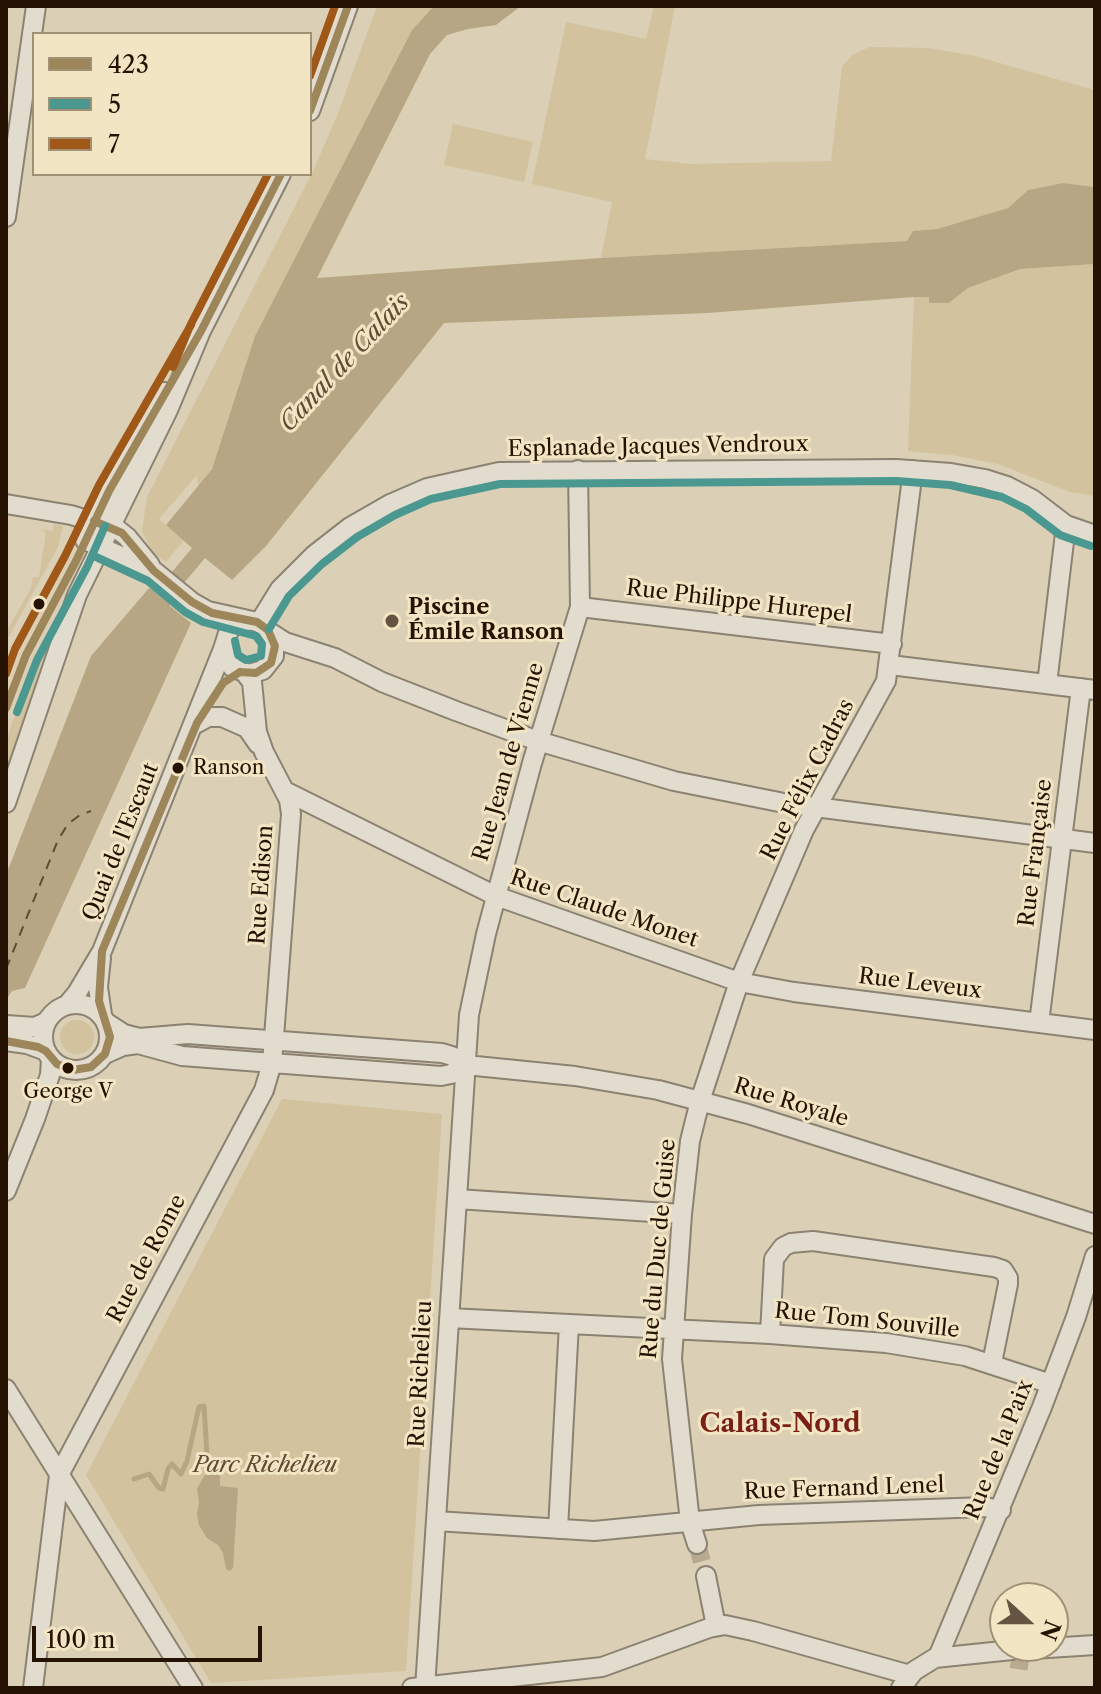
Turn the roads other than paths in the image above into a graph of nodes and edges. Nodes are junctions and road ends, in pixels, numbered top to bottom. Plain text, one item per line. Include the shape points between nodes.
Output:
1 (36, 6) edge
2 (348, 6) edge
3 (32, 32) edge
4 (32, 34) edge
5 (312, 105) edge
6 (280, 176) edge
7 (6, 217) edge
8 (578, 470) junction
9 (913, 470) junction
10 (6, 504) edge
11 (102, 524) junction
12 (1066, 525) junction
13 (1095, 535) edge
14 (93, 543) junction
15 (154, 571) junction
16 (192, 602) junction
17 (580, 607) junction
18 (259, 626) junction
19 (892, 644) junction
20 (223, 646) junction
21 (890, 665) junction
22 (243, 673) junction
23 (1047, 684) junction
24 (1088, 689) edge
25 (197, 723) junction
26 (538, 741) junction
27 (184, 751) junction
28 (264, 752) junction
29 (285, 791) junction
30 (6, 803) edge
31 (816, 807) junction
32 (1062, 839) junction
33 (1095, 843) edge
34 (496, 896) junction
35 (102, 951) junction
36 (739, 982) junction
37 (67, 1005) junction
38 (105, 1019) junction
39 (46, 1022) junction
40 (1039, 1023) junction
41 (1095, 1030) edge
42 (13, 1034) edge
43 (275, 1040) junction
44 (105, 1054) junction
45 (49, 1055) junction
46 (272, 1063) junction
47 (466, 1065) junction
48 (81, 1070) junction
49 (700, 1101) junction
50 (35, 1119) junction
51 (6, 1191) edge
52 (457, 1199) junction
53 (682, 1214) junction
54 (1095, 1224) edge
55 (1095, 1256) edge
56 (449, 1318) junction
57 (569, 1324) junction
58 (674, 1329) junction
59 (770, 1334) junction
60 (992, 1363) junction
61 (1051, 1384) junction
62 (6, 1389) edge
63 (59, 1475) junction
64 (1001, 1510) junction
65 (436, 1521) junction
66 (690, 1522) junction
67 (558, 1529) junction
68 (697, 1544) tunnel mouth
69 (706, 1576) tunnel mouth
70 (716, 1626) junction
71 (1095, 1645) edge
72 (1069, 1647) edge
73 (989, 1652) tunnel mouth
74 (938, 1657) junction
75 (905, 1681) edge
76 (421, 1687) edge
77 (33, 1688) edge
78 (193, 1688) edge

1 - 3 street
2 - 5 street
4 - 7 street
6 - 11 street via 171,379
8 - 9 street, Esplanade Jacques Vendroux
8 - 17 street, Rue Jean de Vienne
8 - 18 street, Esplanade Jacques Vendroux via 465,478 390,504 314,555 275,595
9 - 12 street, Esplanade Jacques Vendroux via 996,481
9 - 19 street, Rue Félix Cadras
10 - 11 street
11 - 14 street
11 - 15 street via 127,537
12 - 13 street, Esplanade Jacques Vendroux
12 - 23 street
14 - 15 street
14 - 30 street
15 - 16 street
16 - 18 street
16 - 20 street
17 - 19 street, Rue Philippe Hurepel
17 - 26 street, Rue Jean de Vienne
18 - 20 street via 231,628
18 - 22 street via 275,650 271,663 259,672
18 - 26 street via 382,682
19 - 21 street, Rue Félix Cadras
20 - 22 street via 229,665
20 - 27 street, Quai de l'Escaut
21 - 23 street
21 - 31 street, Rue Félix Cadras
22 - 25 street, Quai de l'Escaut via 226,680
22 - 28 street, Rue Edison via 252,682 255,724
23 - 24 street
24 - 32 street, Rue Française
25 - 27 street, Quai de l'Escaut
25 - 28 street via 219,716 242,725
26 - 31 street via 674,781
26 - 34 street, Rue Jean de Vienne
27 - 35 street, Quai de l'Escaut
28 - 29 street, Rue Edison
29 - 34 street, Rue Claude Monet
29 - 43 street, Rue Edison via 291,822
31 - 32 street
31 - 36 street, Rue Félix Cadras
32 - 33 street
32 - 40 street, Rue Française
34 - 36 street, Rue Claude Monet
34 - 47 street, Rue Jean de Vienne via 472,993
35 - 37 street, Quai de l'Escaut
35 - 38 street, Quai de l'Escaut via 98,987
36 - 40 street, Rue Leveux
36 - 49 street, Rue Félix Cadras
37 - 38 street via 86,1005
37 - 39 street
38 - 43 street via 139,1038 188,1034
38 - 44 street via 110,1041
39 - 42 street
39 - 45 street via 43,1037
40 - 41 street, Rue Leveux
42 - 45 street
43 - 46 street, Rue Edison
43 - 47 street via 442,1053
44 - 46 street via 138,1044 182,1056
44 - 48 street
45 - 48 street via 63,1068
45 - 50 street via 50,1075
46 - 47 street via 441,1076
46 - 63 street, Rue de Rome via 264,1090
47 - 49 street, Rue Royale via 588,1078
47 - 52 street, Rue Richelieu
48 - 50 street
49 - 53 street, Rue du Duc de Guise via 687,1157
49 - 54 street, Rue Royale
50 - 51 street
52 - 53 street
52 - 56 street, Rue Richelieu
53 - 58 street, Rue du Duc de Guise
55 - 61 street, Rue de la Paix
56 - 57 street, Rue Tom Souville
56 - 65 street, Rue Richelieu
57 - 58 street, Rue Tom Souville
57 - 67 street
58 - 59 street, Rue Tom Souville
58 - 66 street, Rue du Duc de Guise via 673,1380
59 - 60 street, Rue Tom Souville via 908,1346
59 - 60 street via 774,1259 791,1243 813,1241 1003,1270 1009,1281
60 - 61 street, Rue Tom Souville
61 - 64 street, Rue de la Paix
62 - 63 street
63 - 77 street
63 - 78 street
64 - 66 street, Rue Fernand Lenel via 809,1513
64 - 74 street, Rue de la Paix
65 - 67 street, Rue Fernand Lenel
65 - 76 street, Rue Richelieu
66 - 67 street, Rue Fernand Lenel
66 - 68 street, Rue du Duc de Guise
69 - 70 street
70 - 75 street via 738,1627
70 - 76 street via 602,1667
71 - 72 street
73 - 74 street
74 - 75 street

